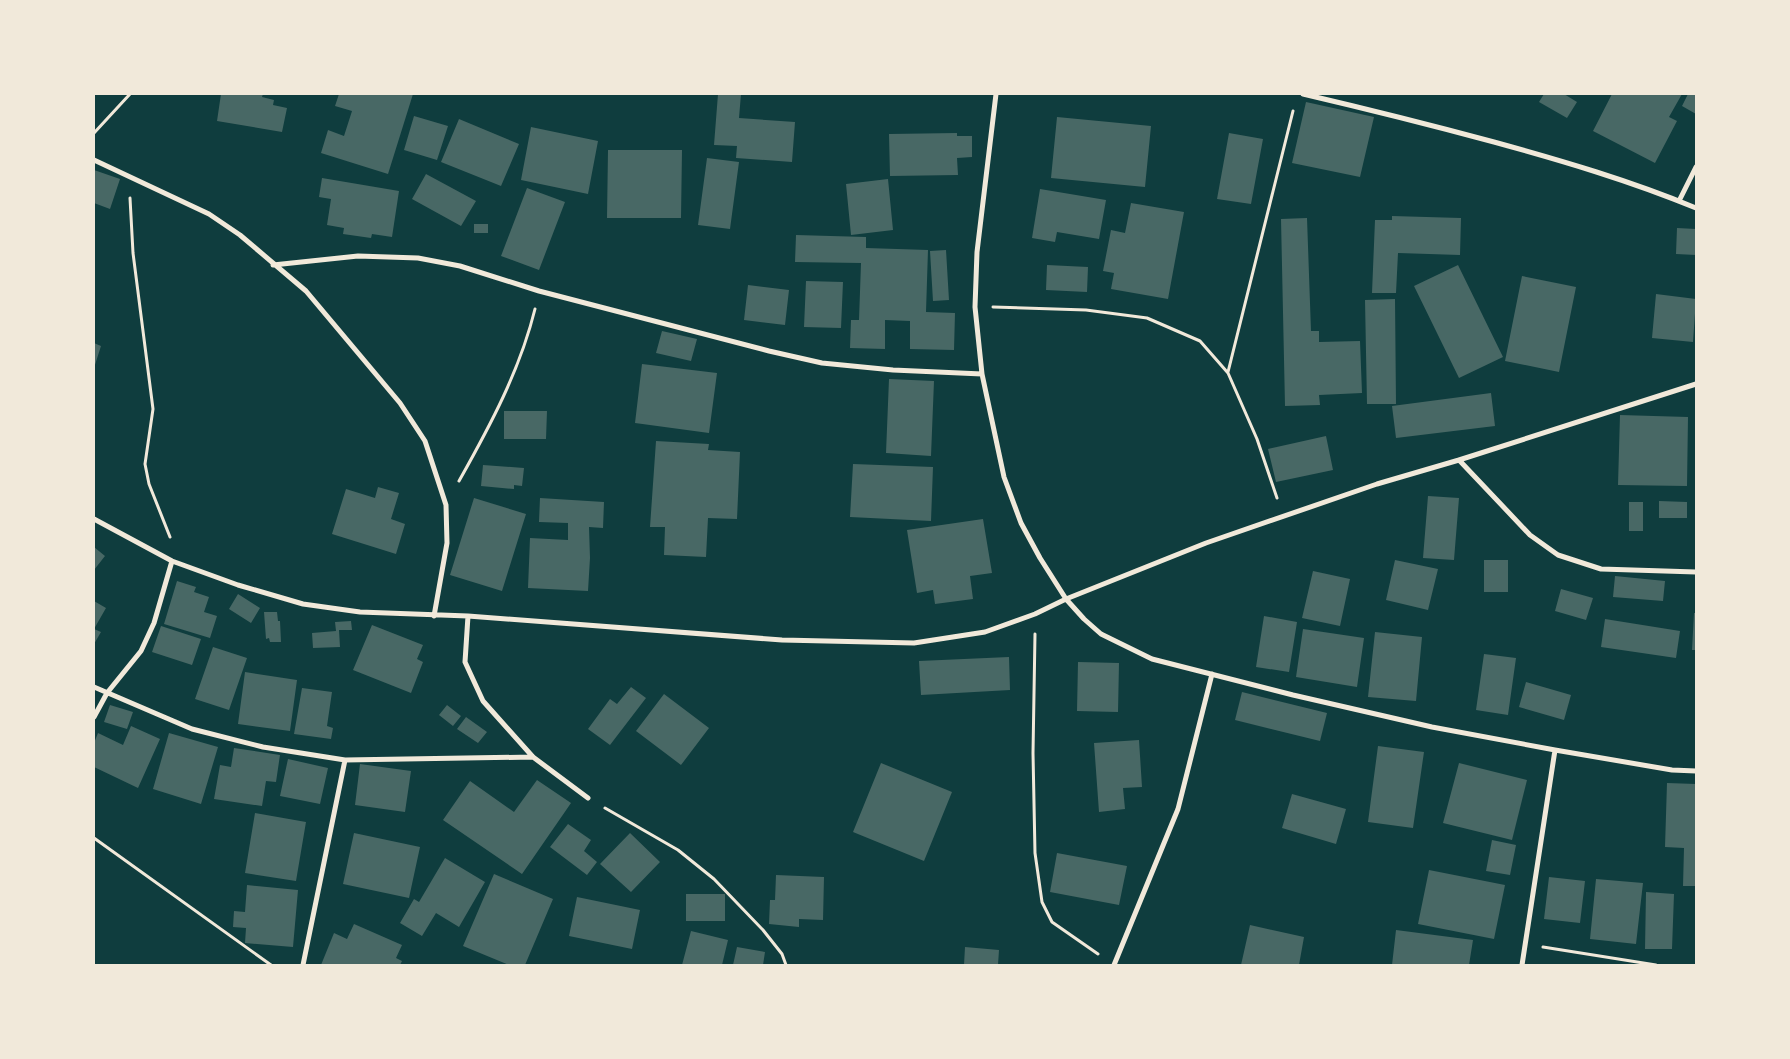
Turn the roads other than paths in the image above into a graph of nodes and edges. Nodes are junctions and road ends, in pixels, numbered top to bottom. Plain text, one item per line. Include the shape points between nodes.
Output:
1 (996, 94) edge
2 (1303, 94) edge
3 (94, 160) edge
4 (1696, 167) edge
5 (1679, 201) junction
6 (1696, 208) edge
7 (273, 264) junction
8 (982, 374) junction
9 (1696, 384) edge
10 (1459, 460) junction
11 (94, 519) edge
12 (172, 562) junction
13 (1696, 572) edge
14 (1066, 599) junction
15 (434, 616) junction
16 (468, 616) junction
17 (1212, 674) junction
18 (94, 687) edge
19 (107, 694) junction
20 (94, 717) edge
21 (1556, 750) junction
22 (534, 757) junction
23 (345, 760) junction
24 (1696, 771) edge
25 (588, 798) road end
26 (303, 965) edge
27 (1114, 965) edge
28 (1522, 965) edge

1 - 8 street via 975,307
2 - 5 street via 1530,152 1602,173
3 - 7 street via 209,214 240,235
4 - 5 street
5 - 6 street
7 - 8 street via 358,256 418,258 460,266 539,291 822,363
7 - 15 street via 306,291 400,403 425,441 446,505 447,543
8 - 14 street via 1004,477 1040,558
9 - 10 street
10 - 13 street via 1530,535 1558,555 1601,570
10 - 14 street via 1377,484 1206,543
11 - 12 street
12 - 15 street via 303,604 360,612
12 - 19 street via 154,623 144,644
14 - 16 street via 986,632 914,643 782,640
14 - 17 street via 1101,634 1152,659
15 - 16 street
16 - 22 street via 465,662 483,701
17 - 21 street via 1432,727
17 - 27 street via 1178,810
18 - 19 street
19 - 20 street
19 - 23 street via 192,729 263,747
21 - 24 street via 1672,770
21 - 28 street
22 - 23 street
22 - 25 street
23 - 26 street

